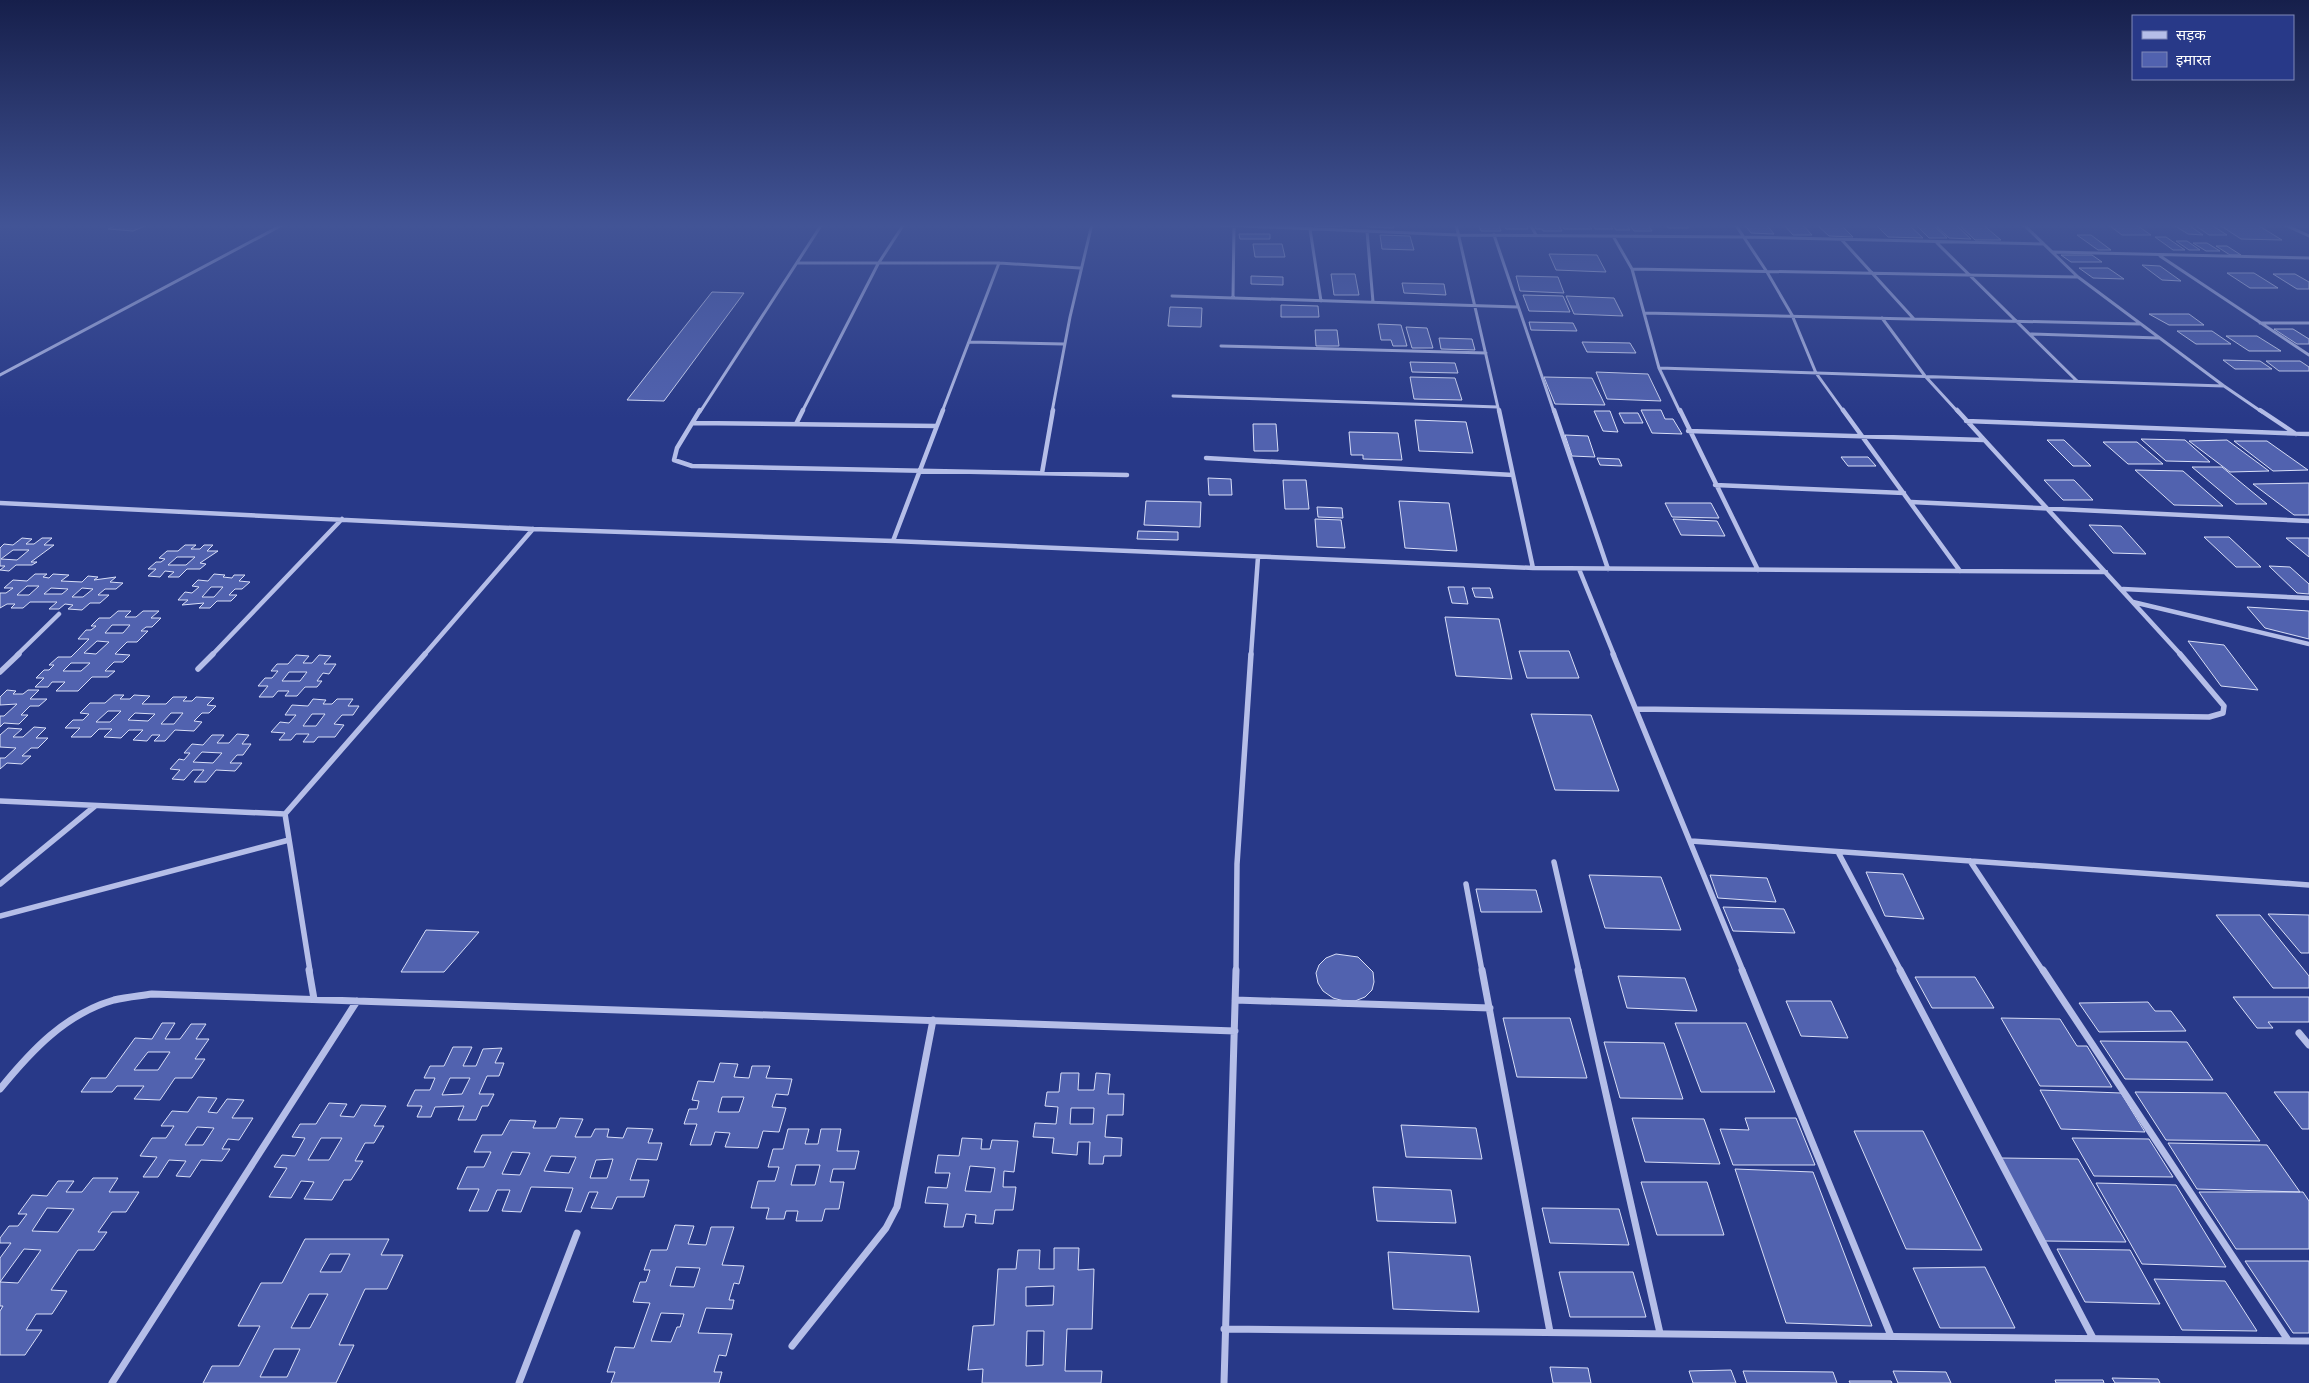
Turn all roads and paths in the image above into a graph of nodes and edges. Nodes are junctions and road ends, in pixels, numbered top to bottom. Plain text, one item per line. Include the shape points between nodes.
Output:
1 (163, 289) edge
2 (781, 289) edge
3 (865, 289) edge
4 (989, 289) edge
5 (1076, 289) edge
6 (1232, 289) edge
7 (1319, 289) edge
8 (1372, 289) edge
9 (1472, 289) edge
10 (1512, 289) edge
11 (1637, 289) edge
12 (1776, 289) edge
13 (1886, 289) edge
14 (1984, 289) edge
15 (2093, 289) edge
16 (2208, 289) edge
17 (1172, 296) dead end
18 (1232, 298) junction
19 (1321, 301) junction
20 (1373, 302) junction
21 (1476, 306) junction
22 (1518, 307) junction
23 (1644, 313) junction
24 (1792, 316) junction
25 (1882, 318) junction
26 (1914, 319) junction
27 (2017, 321) junction
28 (2259, 323) junction
29 (2309, 323) edge
30 (2140, 324) junction
31 (2030, 334) junction
32 (2159, 338) junction
33 (969, 342) junction
34 (1064, 344) junction
35 (1221, 346) dead end
36 (1486, 353) junction
37 (2309, 355) edge
38 (1659, 368) junction
39 (1816, 373) junction
40 (0, 375) edge
41 (1925, 376) junction
42 (2077, 381) junction
43 (2224, 386) junction
44 (1172, 396) dead end
45 (1498, 407) junction
46 (1966, 421) junction
47 (693, 423) junction
48 (796, 424) junction
49 (937, 426) junction
50 (1688, 431) junction
51 (2296, 434) junction
52 (2309, 434) edge
53 (1863, 436) junction
54 (1984, 440) junction
55 (1206, 458) dead end
56 (919, 471) junction
57 (1042, 473) junction
58 (1127, 475) dead end
59 (1512, 475) junction
60 (1715, 485) junction
61 (1904, 493) junction
62 (0, 502) edge
63 (1911, 502) junction
64 (2048, 509) junction
65 (342, 519) junction
66 (2309, 521) edge
67 (533, 529) junction
68 (893, 541) junction
69 (1258, 557) junction
70 (1533, 568) junction
71 (1579, 569) junction
72 (1608, 569) junction
73 (1758, 570) junction
74 (1960, 571) junction
75 (2106, 572) junction
76 (2123, 589) junction
77 (2309, 598) edge
78 (2133, 602) junction
79 (59, 614) dead end
80 (2309, 644) edge
81 (198, 669) dead end
82 (0, 672) edge
83 (1636, 708) junction
84 (0, 801) edge
85 (96, 806) junction
86 (285, 814) junction
87 (289, 840) junction
88 (1691, 841) junction
89 (1838, 852) junction
90 (1970, 861) junction
91 (1554, 862) dead end
92 (0, 884) edge
93 (1466, 884) dead end
94 (2309, 886) edge
95 (0, 916) edge
96 (314, 999) junction
97 (1235, 1000) junction
98 (357, 1001) junction
99 (1490, 1008) junction
100 (932, 1020) junction
101 (1235, 1031) junction
102 (2299, 1033) dead end
103 (2309, 1045) edge
104 (0, 1089) edge
105 (577, 1233) dead end
106 (1224, 1328) junction
107 (1550, 1332) junction
108 (1660, 1334) junction
109 (1891, 1336) junction
110 (2093, 1338) junction
111 (2288, 1340) junction
112 (2309, 1341) edge
113 (792, 1346) dead end
114 (112, 1383) edge
115 (520, 1383) edge
116 (1224, 1383) edge

1 - 40 street
2 - 47 street
3 - 48 street
4 - 33 street
5 - 34 street
6 - 18 street
7 - 19 street
8 - 20 street
9 - 21 street
10 - 22 street
11 - 23 street
12 - 24 street
13 - 26 street
14 - 27 street
15 - 30 street
16 - 28 street
17 - 18 street
18 - 19 street
19 - 20 street
20 - 21 street
21 - 22 street
21 - 36 street
22 - 72 street
23 - 24 street
23 - 38 street
24 - 25 street
24 - 39 street
25 - 26 street
25 - 41 street
26 - 27 street
27 - 30 street
27 - 31 street
28 - 29 street
28 - 37 street
30 - 32 street
31 - 32 street
31 - 42 street
32 - 43 street
33 - 34 street
33 - 49 street
34 - 57 street
35 - 36 street
36 - 45 street
38 - 39 street
38 - 50 street
39 - 41 street
39 - 53 street
41 - 42 street
41 - 46 street
42 - 43 street
43 - 51 street
44 - 45 street
45 - 59 street
46 - 51 street
46 - 54 street
47 - 48 street
47 - 56 street via 677,448 674,460 692,466
48 - 49 street
49 - 56 street
50 - 53 street
50 - 60 street
51 - 52 street
53 - 54 street
53 - 61 street
54 - 64 street
55 - 59 street
56 - 57 street
56 - 68 street
57 - 58 street
59 - 70 street
60 - 61 street
60 - 73 street
61 - 63 street
62 - 65 street
63 - 64 street
63 - 74 street
64 - 66 street
64 - 75 street
65 - 67 street
65 - 81 street
67 - 68 street
67 - 86 street
68 - 69 street
69 - 70 street
69 - 97 street via 1237,864
70 - 71 street
71 - 72 street
71 - 83 street
72 - 73 street
73 - 74 street
74 - 75 street
75 - 76 street
76 - 77 street
76 - 78 street
78 - 80 street
78 - 83 street via 2216,694 2224,706 2223,713 2209,717
79 - 82 street
83 - 88 street
84 - 85 street
85 - 86 street
85 - 92 street
86 - 87 street
87 - 95 street
87 - 96 street
88 - 89 street
88 - 109 street
89 - 90 street
89 - 110 street
90 - 94 street
90 - 111 street
91 - 108 street
93 - 99 street
96 - 98 street
96 - 104 street via 152,994 108,1002 62,1024 33,1049
97 - 99 street
97 - 101 street
98 - 100 street
98 - 114 street
99 - 107 street
100 - 101 street
100 - 113 street via 897,1207 886,1228
101 - 106 street
102 - 103 street
105 - 115 street
106 - 107 street
106 - 116 street
107 - 108 street
108 - 109 street
109 - 110 street
110 - 111 street
111 - 112 street

